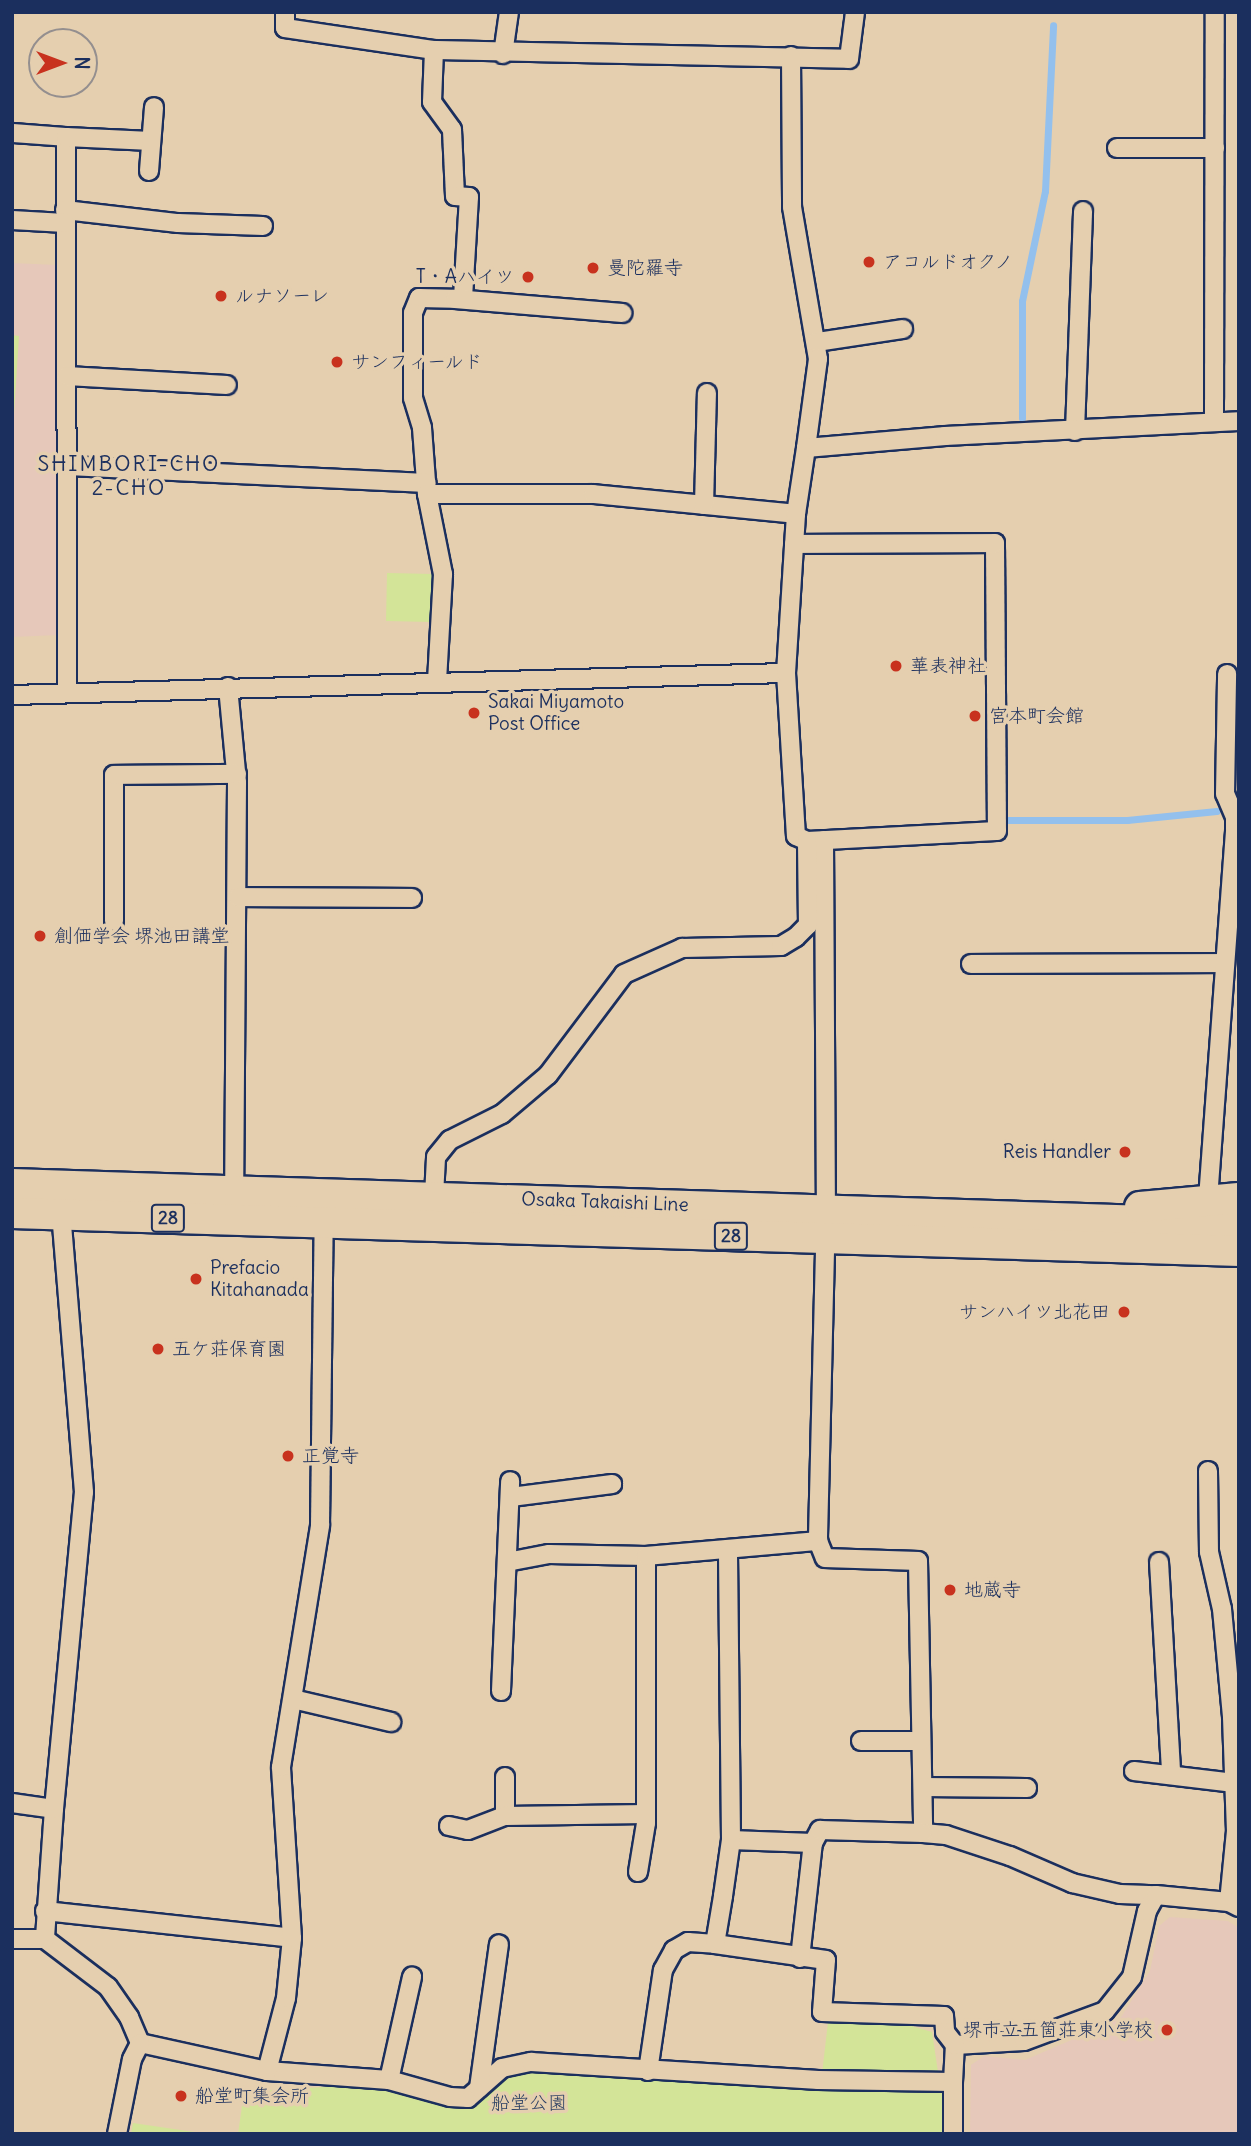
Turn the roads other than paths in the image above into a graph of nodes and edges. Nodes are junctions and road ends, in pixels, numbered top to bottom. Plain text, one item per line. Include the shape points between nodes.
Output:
1 (285, 12) edge
2 (509, 12) edge
3 (855, 12) edge
4 (1216, 12) edge
5 (434, 50) junction
6 (503, 54) junction
7 (791, 55) junction
8 (154, 107) dead end
9 (12, 133) edge
10 (66, 137) junction
11 (151, 141) junction
12 (1117, 148) dead end
13 (1216, 148) junction
14 (149, 171) dead end
15 (1083, 211) dead end
16 (65, 216) junction
17 (12, 220) edge
18 (263, 226) dead end
19 (455, 299) junction
20 (622, 313) dead end
21 (903, 329) dead end
22 (817, 342) junction
23 (67, 376) junction
24 (227, 385) dead end
25 (707, 393) dead end
26 (1214, 421) junction
27 (1239, 421) edge
28 (1075, 431) junction
29 (806, 448) junction
30 (68, 466) junction
31 (428, 489) junction
32 (704, 505) junction
33 (796, 514) junction
34 (794, 544) junction
35 (786, 673) junction
36 (1227, 674) dead end
37 (437, 681) junction
38 (228, 687) junction
39 (67, 693) junction
40 (12, 695) edge
41 (237, 774) junction
42 (816, 840) junction
43 (238, 897) junction
44 (412, 898) dead end
45 (1233, 919) edge
46 (114, 921) dead end
47 (1224, 963) junction
48 (971, 964) dead end
49 (1220, 1019) junction
50 (1239, 1019) edge
51 (12, 1184) edge
52 (234, 1190) junction
53 (324, 1193) junction
54 (434, 1196) junction
55 (1208, 1199) junction
56 (1239, 1199) edge
57 (12, 1213) edge
58 (61, 1214) junction
59 (1039, 1220) junction
60 (324, 1223) junction
61 (826, 1224) junction
62 (1239, 1224) edge
63 (1138, 1249) junction
64 (1239, 1251) edge
65 (1239, 1268) edge
66 (1208, 1471) dead end
67 (612, 1484) dead end
68 (818, 1541) junction
69 (728, 1549) junction
70 (646, 1556) junction
71 (507, 1562) junction
72 (1159, 1562) dead end
73 (1233, 1674) edge
74 (501, 1691) dead end
75 (293, 1699) junction
76 (391, 1722) dead end
77 (861, 1741) dead end
78 (921, 1741) junction
79 (1134, 1771) dead end
80 (1171, 1773) junction
81 (505, 1777) dead end
82 (1234, 1783) junction
83 (923, 1787) junction
84 (1027, 1787) dead end
85 (12, 1803) edge
86 (54, 1809) junction
87 (646, 1814) junction
88 (505, 1816) junction
89 (449, 1826) dead end
90 (923, 1833) junction
91 (731, 1840) junction
92 (813, 1843) junction
93 (638, 1872) dead end
94 (1156, 1895) junction
95 (1234, 1904) edge
96 (45, 1911) junction
97 (292, 1938) junction
98 (12, 1939) edge
99 (45, 1939) junction
100 (499, 1944) dead end
101 (715, 1944) junction
102 (800, 1958) junction
103 (412, 1978) dead end
104 (140, 2043) junction
105 (955, 2045) junction
106 (267, 2071) junction
107 (648, 2071) junction
108 (389, 2080) junction
109 (953, 2082) junction
110 (479, 2088) junction
111 (117, 2134) edge
112 (953, 2134) edge

1 - 5 street via 285,28
2 - 6 street
3 - 7 street via 849,59
4 - 13 street
5 - 6 street
5 - 19 street via 432,102 452,130 455,196 469,197 463,299
6 - 7 street
7 - 22 street via 792,207
8 - 11 street
9 - 10 street
10 - 11 street
10 - 16 street
11 - 14 street
12 - 13 street
13 - 26 street
15 - 28 street
16 - 17 street
16 - 18 street
16 - 23 street
19 - 20 street
19 - 31 street via 419,298 413,313 413,397 422,428
21 - 22 street
22 - 29 street
23 - 24 street
23 - 30 street
25 - 32 street
26 - 27 street
26 - 28 street
28 - 29 street
29 - 33 street
30 - 31 street
30 - 39 street
31 - 32 street via 593,494
31 - 37 street via 443,575
32 - 33 street
33 - 34 street
34 - 35 street
34 - 42 street via 995,543 997,831
35 - 37 street
35 - 42 street via 796,836
36 - 45 street via 1225,794 1235,817
37 - 38 street
38 - 39 street
38 - 41 street
39 - 40 street
41 - 43 street
41 - 46 street via 114,775
42 - 54 street via 808,925 796,937 781,946 682,948 624,974 548,1075 502,1114 450,1140 436,1157
42 - 61 street
43 - 44 street
43 - 52 street
45 - 47 street
47 - 48 street
47 - 49 street
49 - 50 street
49 - 55 street
51 - 52 main road, Osaka Takaishi Line / 28
52 - 53 main road, Osaka Takaishi Line / 28
53 - 54 main road, Osaka Takaishi Line / 28
53 - 60 street
54 - 61 main road, Osaka Takaishi Line / 28
55 - 56 main road
55 - 59 main road
57 - 58 main road, Osaka Takaishi Line / 28
58 - 60 main road, Osaka Takaishi Line / 28
58 - 86 street via 84,1492
59 - 61 main road, Osaka Takaishi Line / 28
59 - 62 main road, Osaka Takaishi Line / 28
60 - 61 main road, Osaka Takaishi Line / 28
60 - 75 street via 320,1525
61 - 63 main road, Osaka Takaishi Line / 28
61 - 68 street
63 - 64 main road, Osaka Takaishi Line / 28
63 - 65 main road
66 - 73 street via 1209,1552
67 - 71 street via 510,1489
68 - 69 street
68 - 78 street via 825,1559 918,1561
69 - 70 street
69 - 91 street
70 - 71 street via 549,1554
70 - 87 street
71 - 74 street
72 - 80 street
73 - 82 street
75 - 76 street
75 - 97 street via 281,1767
77 - 78 street
78 - 83 street
79 - 80 street
80 - 82 street
81 - 88 street
82 - 95 street
83 - 84 street
83 - 90 street
85 - 86 street
86 - 96 street
87 - 88 street
87 - 93 street
88 - 89 street via 468,1830
90 - 92 street via 820,1830
90 - 94 street via 946,1835 1010,1856 1072,1883 1120,1894
91 - 92 street
91 - 101 street
92 - 102 street
94 - 95 street
94 - 105 street via 1147,1911 1132,1978 1105,2011 1024,2041
96 - 97 street
96 - 99 street
97 - 106 street via 286,1998
98 - 99 street
99 - 104 street via 108,1987
100 - 110 street
101 - 102 street
101 - 107 street via 688,1942 674,1950 663,1970
102 - 105 street via 826,1960 822,2012 944,2016 946,2032
103 - 108 street
104 - 106 street
104 - 111 street via 132,2059
105 - 109 street
106 - 108 street
107 - 109 street
107 - 110 street via 531,2062 502,2068
108 - 110 street via 450,2097 468,2098
109 - 112 street

